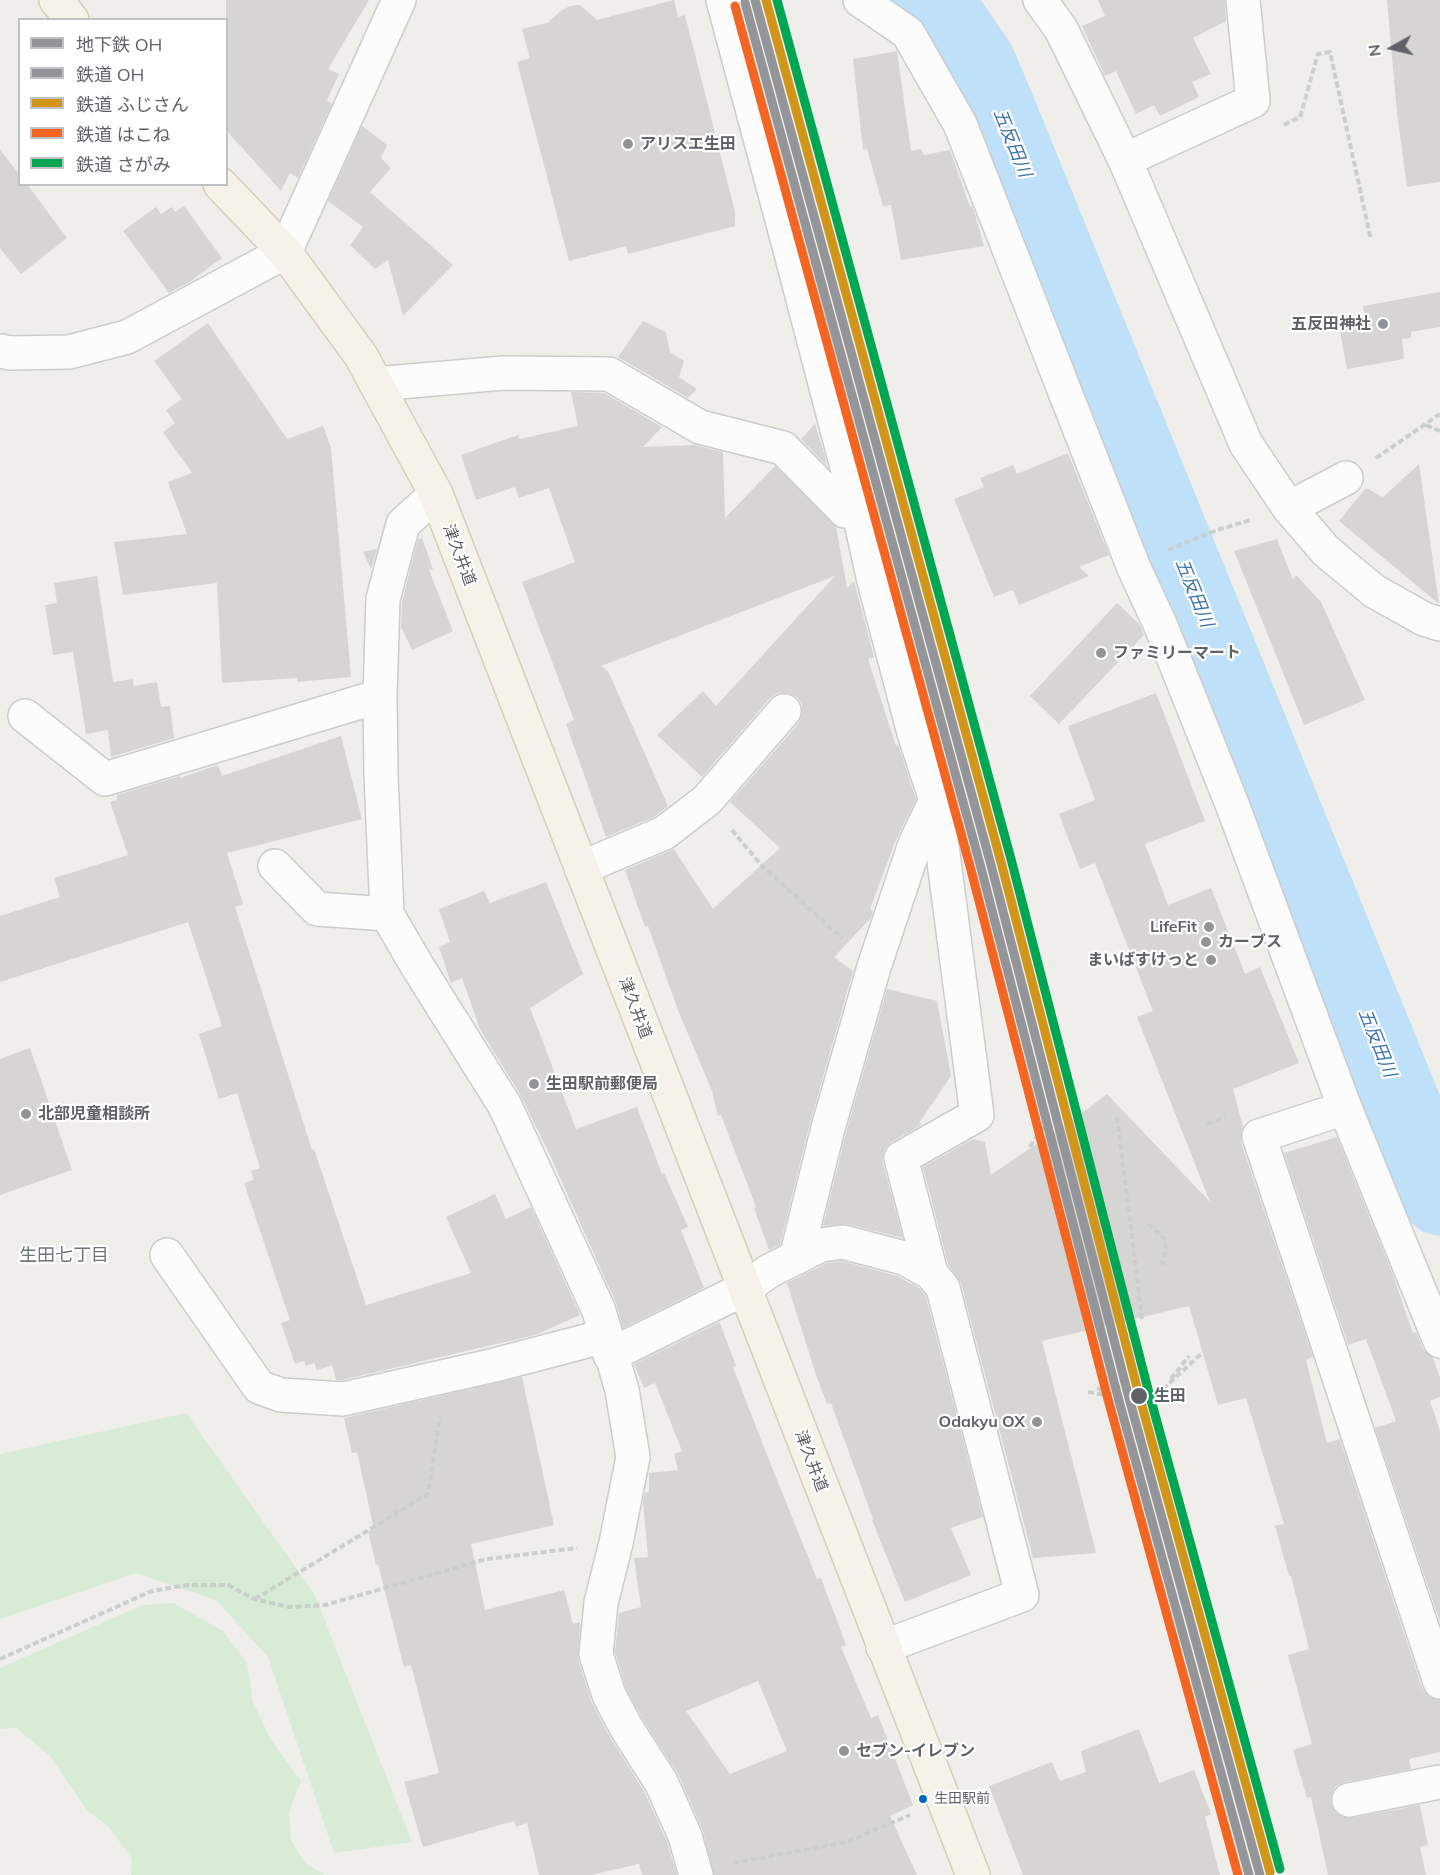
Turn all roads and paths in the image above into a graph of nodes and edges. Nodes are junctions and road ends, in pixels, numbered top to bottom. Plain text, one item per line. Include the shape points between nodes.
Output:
1 (56, 0) edge
2 (399, 0) edge
3 (723, 0) edge
4 (860, 0) edge
5 (1040, 0) edge
6 (1243, 0) edge
7 (70, 18) edge
8 (1280, 127) dead end
9 (1125, 160) junction
10 (222, 186) edge
11 (1371, 240) dead end
12 (285, 252) junction
13 (0, 351) edge
14 (376, 384) junction
15 (1440, 414) edge
16 (1426, 425) junction
17 (1440, 431) edge
18 (1346, 478) joint
19 (436, 494) junction
20 (1289, 508) junction
21 (859, 513) junction
22 (1217, 530) dead end
23 (1167, 551) dead end
24 (1440, 624) edge
25 (380, 696) junction
26 (784, 711) dead end
27 (25, 716) dead end
28 (706, 800) junction
29 (936, 800) junction
30 (275, 866) dead end
31 (581, 868) junction
32 (387, 914) junction
33 (874, 968) junction
34 (1345, 1108) junction
35 (1049, 1116) dead end
36 (1117, 1117) dead end
37 (1030, 1147) dead end
38 (1148, 1224) dead end
39 (166, 1255) dead end
40 (796, 1258) junction
41 (1164, 1265) dead end
42 (931, 1274) junction
43 (744, 1289) junction
44 (1142, 1319) dead end
45 (1440, 1341) edge
46 (608, 1346) junction
47 (1201, 1354) dead end
48 (1189, 1356) dead end
49 (1098, 1388) dead end
50 (1088, 1392) dead end
51 (441, 1412) dead end
52 (616, 1543) junction
53 (254, 1599) junction
54 (883, 1647) junction
55 (0, 1659) edge
56 (1440, 1682) edge
57 (1440, 1782) edge
58 (1349, 1800) dead end
59 (944, 1801) junction
60 (696, 1872) edge
61 (973, 1875) edge

1 - 7 main road
2 - 12 street
3 - 21 street
4 - 34 street via 908,33 960,124 1134,568 1232,804
5 - 9 street via 1061,29
6 - 9 street via 1252,101
8 - 11 path via 1300,117 1318,54 1330,52
9 - 20 street via 1246,444
10 - 12 main road, 津久井道
12 - 13 street via 127,337 69,352
12 - 14 main road, 津久井道 via 361,356
14 - 19 main road, 津久井道
14 - 21 street via 503,373 609,374 700,427 783,448 845,511
15 - 16 path
16 - 17 path
16 - 18 path
18 - 20 street
19 - 25 street via 403,524 383,599
19 - 31 main road, 津久井道
20 - 24 street via 1326,551 1374,591
21 - 29 street via 914,733
22 - 23 path
25 - 27 street via 105,779
25 - 32 street
26 - 28 street
28 - 31 street via 664,833
28 - 33 path via 762,866
29 - 33 street via 915,844
29 - 42 street via 977,1115 902,1158
30 - 32 street via 317,909
31 - 43 main road, 津久井道
32 - 46 street via 505,1106 599,1311
33 - 40 street
34 - 45 street
34 - 56 street via 1259,1136
35 - 37 path
36 - 44 path
38 - 41 path via 1166,1240
39 - 46 street via 259,1388 281,1395 343,1399 495,1365
40 - 42 street via 821,1245 843,1242 904,1258
40 - 43 street
42 - 54 street via 943,1288 1022,1595
43 - 46 street
43 - 54 main road, 津久井道
46 - 52 street via 622,1390 633,1457
47 - 48 path via 1163,1389
49 - 50 path via 1122,1398
51 - 53 path via 428,1494
52 - 53 path via 487,1559 325,1605 290,1607
52 - 60 street via 602,1603 596,1654 609,1695 661,1782
53 - 55 path via 228,1586 152,1591
54 - 59 main road, 津久井道
57 - 58 street
59 - 60 path via 847,1842
59 - 61 main road, 津久井道

